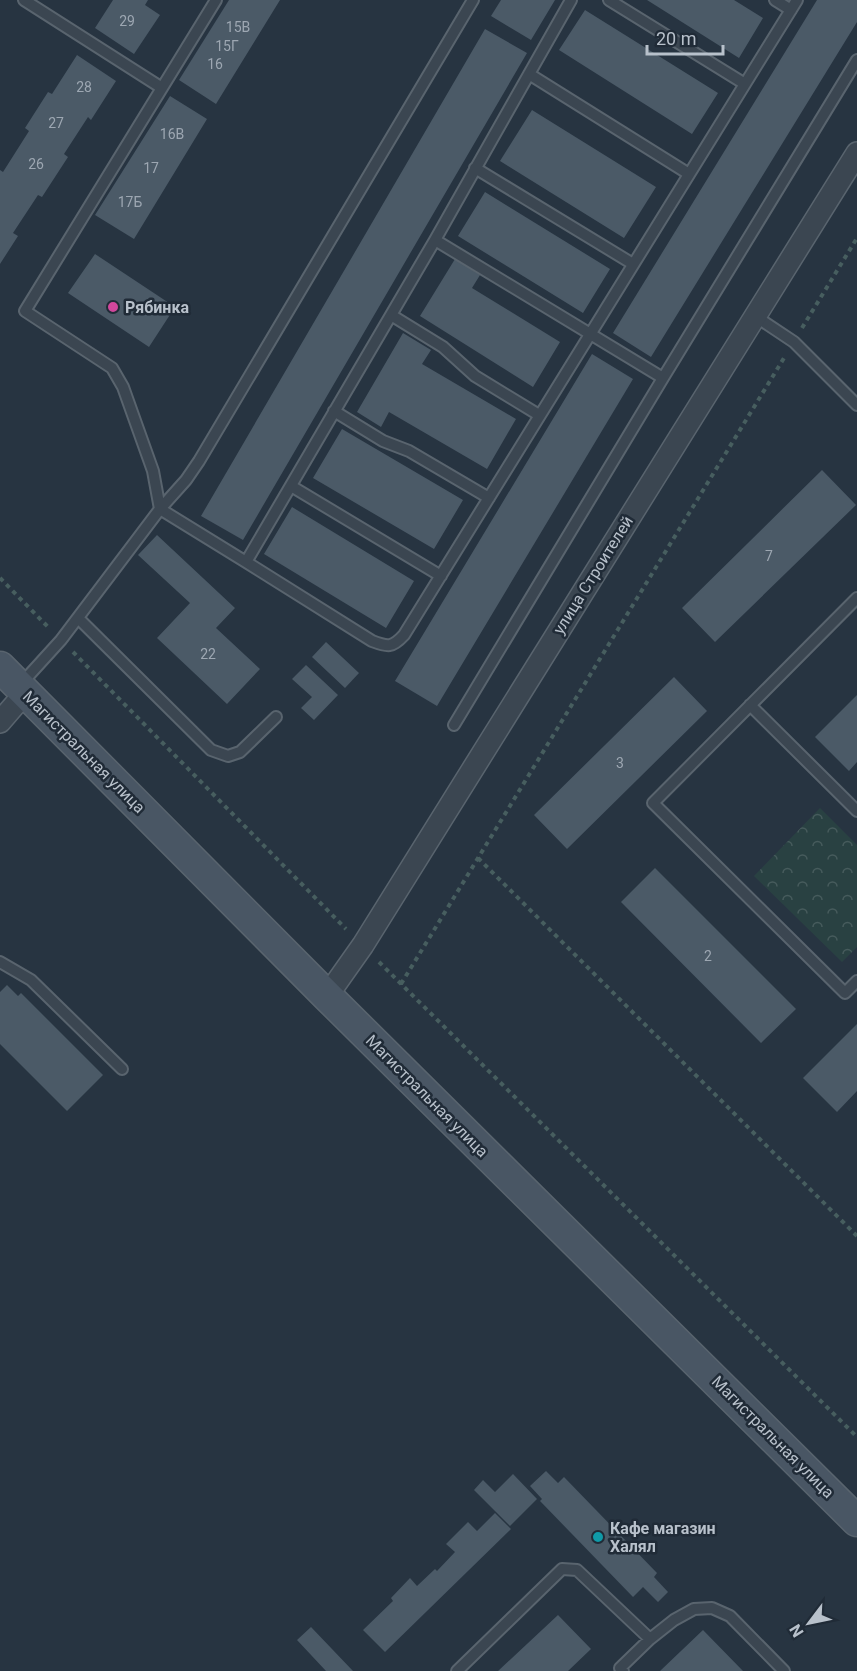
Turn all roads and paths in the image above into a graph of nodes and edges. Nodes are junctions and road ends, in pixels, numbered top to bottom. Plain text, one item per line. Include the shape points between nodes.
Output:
1 (24, 0) edge
2 (216, 0) edge
3 (473, 0) edge
4 (571, 0) edge
5 (609, 0) edge
6 (775, 0) edge
7 (794, 5) edge
8 (857, 60) edge
9 (529, 74) junction
10 (745, 84) junction
11 (162, 88) junction
12 (857, 153) edge
13 (475, 168) junction
14 (689, 174) junction
15 (857, 238) edge
16 (435, 240) junction
17 (633, 264) junction
18 (391, 315) junction
19 (755, 316) junction
20 (590, 333) junction
21 (794, 342) junction
22 (663, 378) junction
23 (857, 405) edge
24 (334, 411) junction
25 (540, 415) junction
26 (291, 486) junction
27 (489, 498) junction
28 (160, 509) junction
29 (246, 562) junction
30 (441, 576) junction
31 (0, 578) edge
32 (857, 598) edge
33 (78, 618) junction
34 (61, 640) junction
35 (15, 682) edge
36 (750, 705) junction
37 (276, 717) dead end
38 (0, 722) edge
39 (454, 725) dead end
40 (857, 811) edge
41 (478, 858) junction
42 (363, 945) junction
43 (0, 962) edge
44 (857, 981) edge
45 (401, 984) junction
46 (327, 996) junction
47 (122, 1069) dead end
48 (857, 1236) edge
49 (857, 1437) edge
50 (857, 1521) edge
51 (650, 1639) junction
52 (620, 1670) edge
53 (457, 1671) edge
54 (784, 1671) edge

1 - 11 lane
2 - 11 lane
3 - 28 lane via 200,461
4 - 9 lane
5 - 10 lane
6 - 7 lane
7 - 10 lane
8 - 22 lane
9 - 13 lane
9 - 14 lane
10 - 14 lane
11 - 28 lane via 25,311 112,368 123,387 153,471
12 - 19 street, улица Строителей
13 - 16 lane
13 - 17 lane
14 - 17 lane
15 - 21 path
16 - 18 lane
16 - 20 lane
17 - 20 lane
18 - 24 lane
18 - 25 lane via 442,347 474,376
19 - 21 lane
19 - 42 street, улица Строителей
20 - 22 lane
20 - 25 lane
21 - 23 lane
21 - 41 path
22 - 39 lane
24 - 26 lane
24 - 27 lane
25 - 27 lane
26 - 29 lane
26 - 30 lane
27 - 30 lane
28 - 29 lane
28 - 33 lane
29 - 30 lane via 385,646 396,644 404,635
31 - 34 path
32 - 36 lane
33 - 34 lane
33 - 37 lane via 211,750 228,756 240,752
34 - 35 lane
34 - 42 path
35 - 38 street
35 - 46 main road, Магистральная улица
36 - 40 lane
36 - 44 lane via 654,803 846,993
41 - 45 path
41 - 48 path
42 - 45 path
42 - 46 street, улица Строителей
43 - 47 lane via 30,980
45 - 49 path
46 - 50 main road, Магистральная улица
51 - 52 lane
51 - 53 lane via 577,1570 562,1569
51 - 54 lane via 694,1609 712,1608 730,1616

